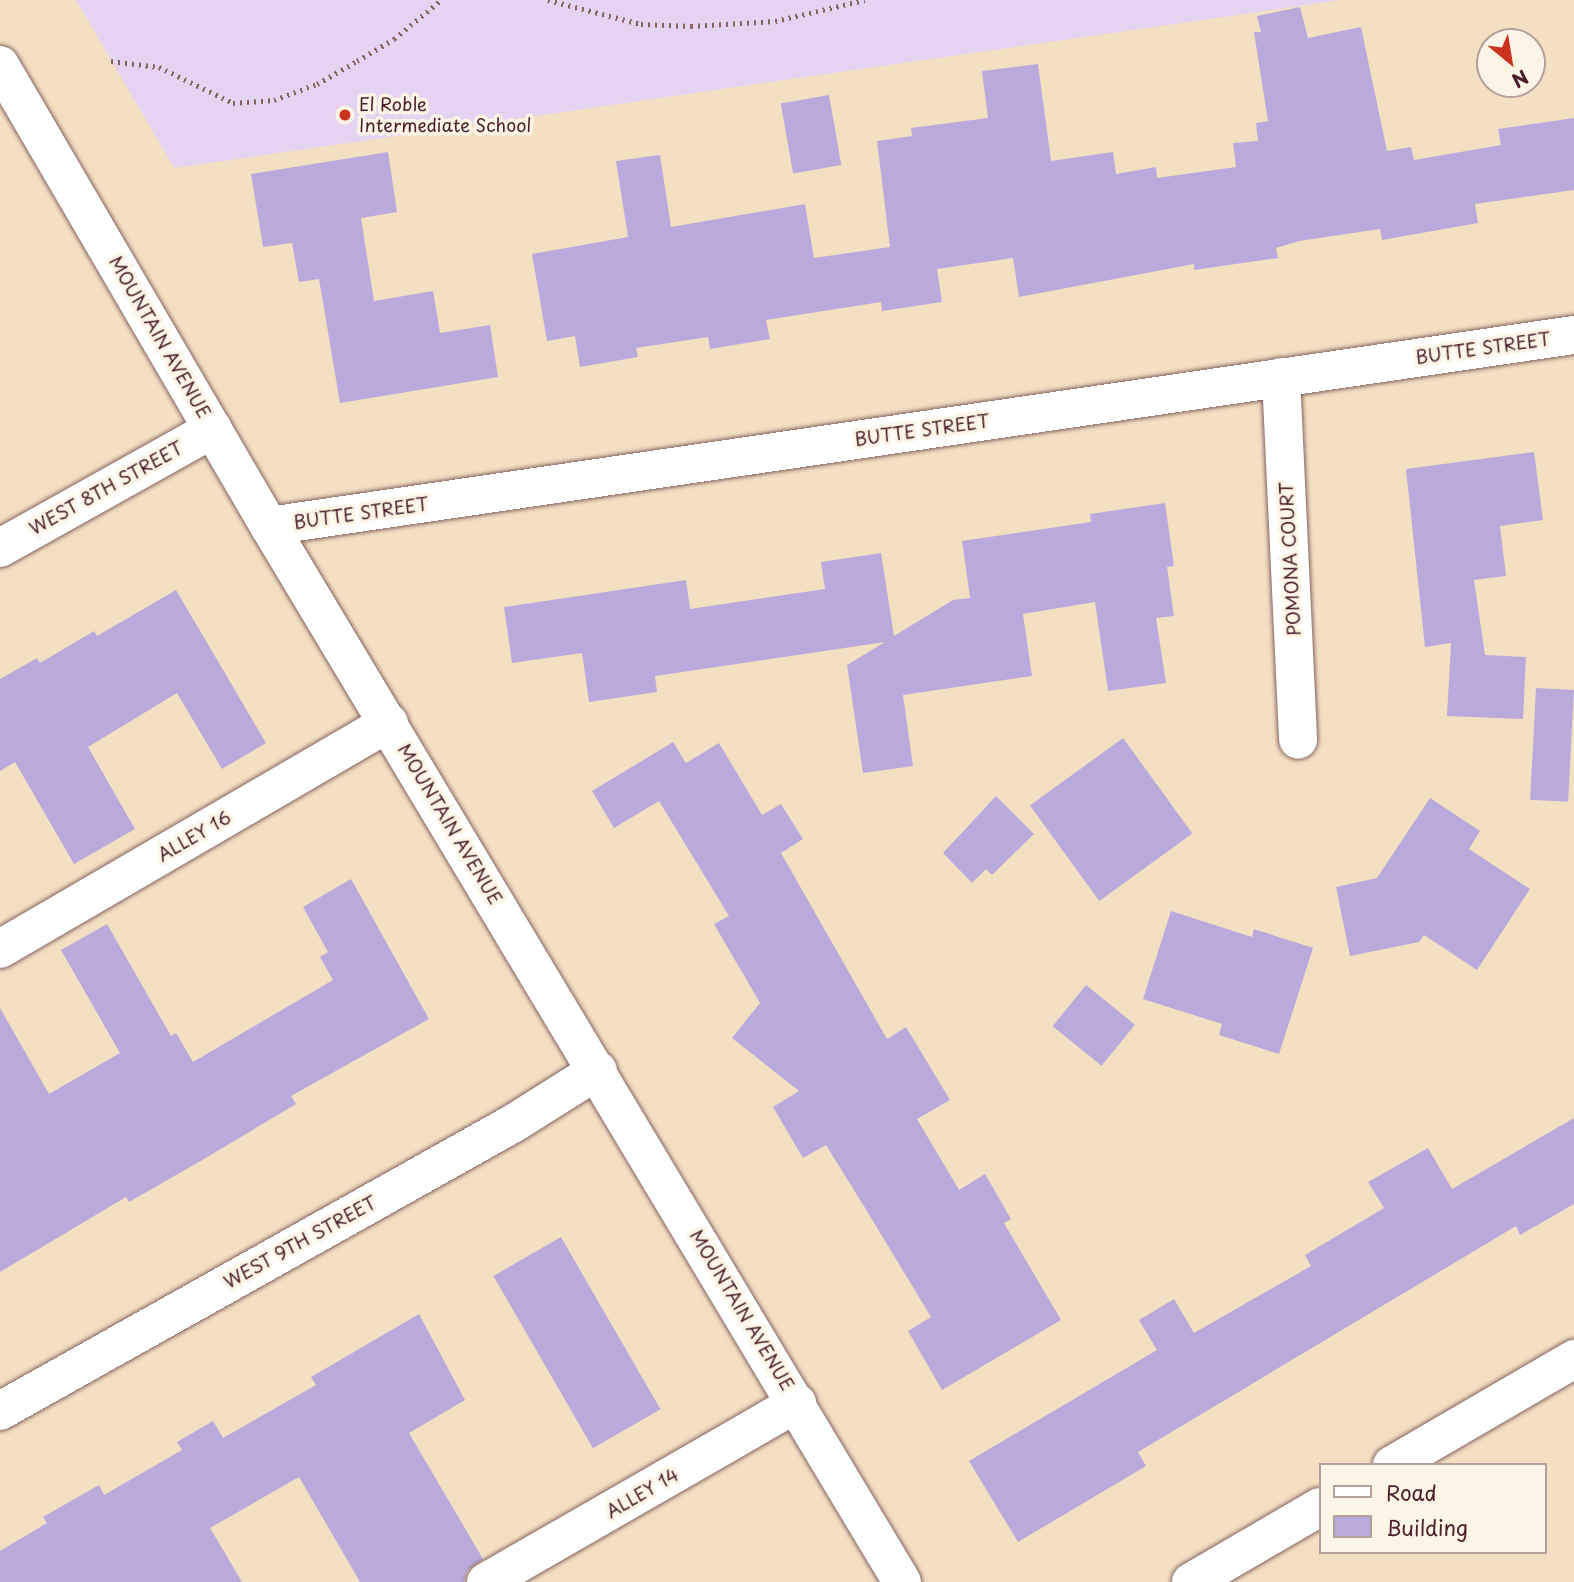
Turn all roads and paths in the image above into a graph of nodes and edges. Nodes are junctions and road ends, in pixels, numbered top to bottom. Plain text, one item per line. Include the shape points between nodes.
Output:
1 (441, 0) edge
2 (548, 0) edge
3 (865, 0) edge
4 (111, 61) dead end
5 (0, 65) edge
6 (1574, 334) edge
7 (1281, 377) junction
8 (213, 429) junction
9 (269, 526) junction
10 (0, 548) edge
11 (389, 723) junction
12 (1298, 740) dead end
13 (0, 949) edge
14 (598, 1070) junction
15 (1574, 1359) edge
16 (797, 1404) junction
17 (0, 1411) edge
18 (1395, 1463) edge
19 (1318, 1508) edge
20 (486, 1582) edge
21 (902, 1582) edge
22 (1191, 1582) edge

1 - 4 path via 367,55 317,84 274,100 233,103 159,67
2 - 3 path via 641,24 691,26 775,21
5 - 8 street, MOUNTAIN AVENUE
6 - 7 street, BUTTE STREET
7 - 9 street, BUTTE STREET
7 - 12 street, POMONA COURT
8 - 9 street, MOUNTAIN AVENUE
8 - 10 street, WEST 8TH STREET
9 - 11 street, MOUNTAIN AVENUE
11 - 13 street, ALLEY 16
11 - 14 street, MOUNTAIN AVENUE
14 - 16 street, MOUNTAIN AVENUE
14 - 17 street, WEST 9TH STREET via 514,1123
15 - 18 street
16 - 20 street, ALLEY 14
16 - 21 street, MOUNTAIN AVENUE
19 - 22 street

